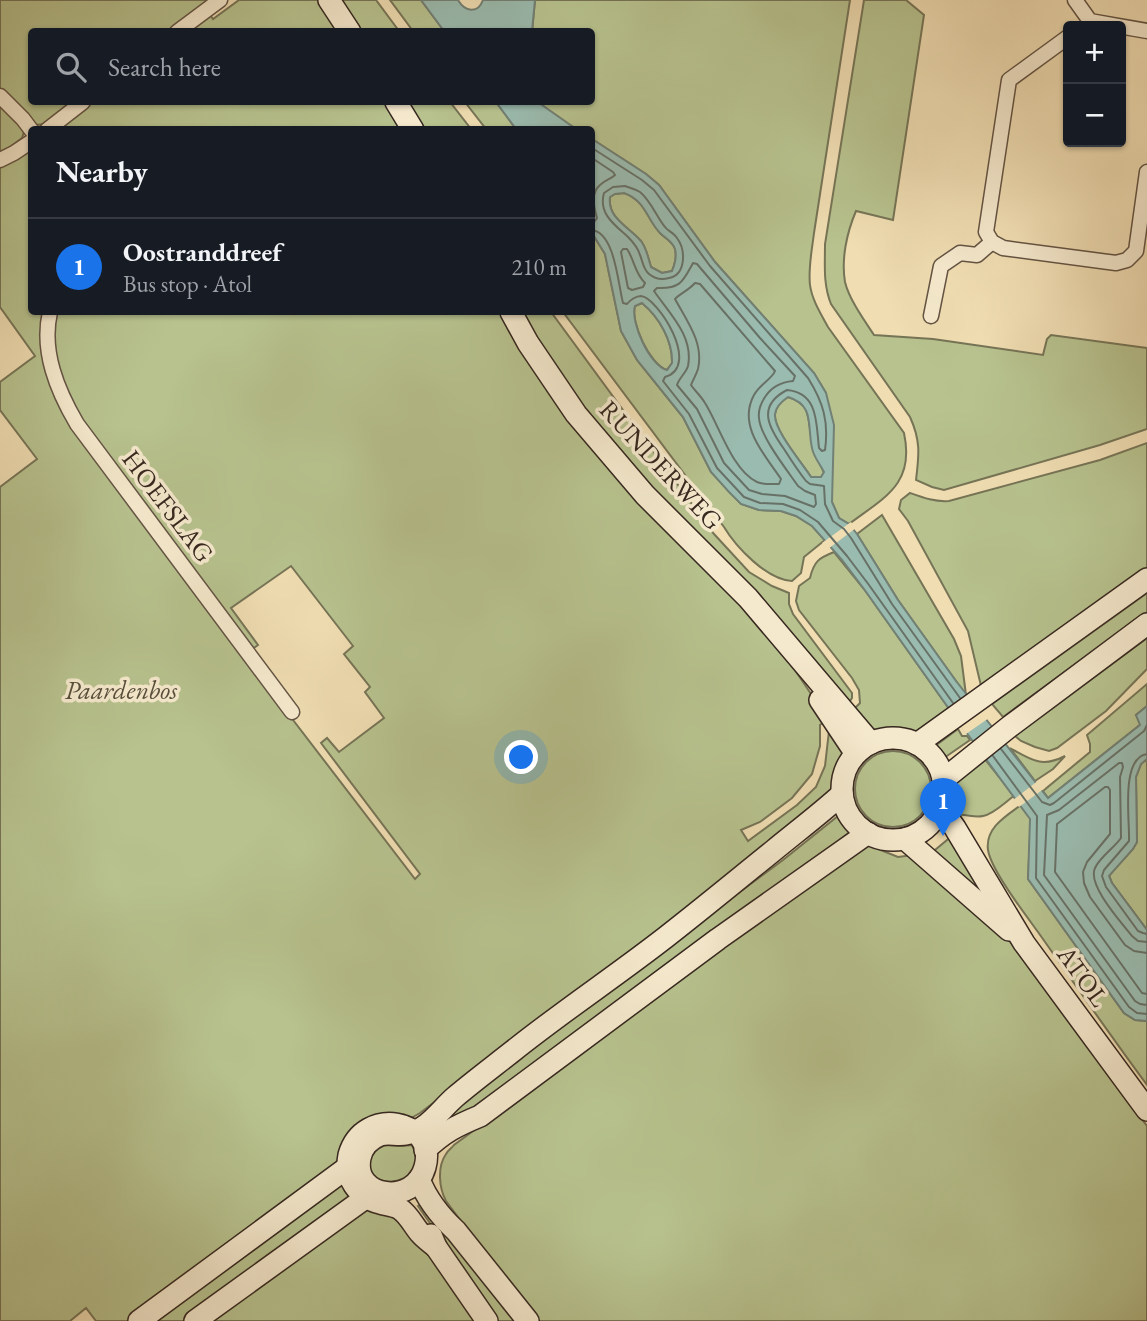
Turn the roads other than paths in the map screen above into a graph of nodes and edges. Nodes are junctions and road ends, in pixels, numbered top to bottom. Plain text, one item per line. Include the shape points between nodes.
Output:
1 (220, 0) edge
2 (329, 0) edge
3 (1075, 0) edge
4 (1085, 21) edge
5 (182, 28) edge
6 (347, 28) edge
7 (1126, 28) edge
8 (1147, 31) edge
9 (1063, 41) edge
10 (0, 96) edge
11 (79, 105) edge
12 (398, 105) edge
13 (28, 126) edge
14 (52, 126) edge
15 (411, 126) edge
16 (28, 144) edge
17 (0, 160) edge
18 (1147, 172) edge
19 (992, 242) junction
20 (49, 315) edge
21 (512, 315) edge
22 (931, 316) dead end
23 (1147, 579) edge
24 (1147, 624) edge
25 (292, 712) dead end
26 (917, 744) junction
27 (864, 749) junction
28 (943, 780) junction
29 (842, 794) junction
30 (940, 807) junction
31 (868, 834) junction
32 (905, 839) junction
33 (1024, 943) junction
34 (1147, 1110) edge
35 (480, 1116) junction
36 (410, 1129) junction
37 (425, 1150) junction
38 (348, 1167) junction
39 (419, 1179) junction
40 (382, 1196) junction
41 (456, 1231) junction
42 (139, 1321) edge
43 (195, 1321) edge
44 (486, 1321) edge
45 (528, 1321) edge

1 - 5 street
2 - 6 main road
3 - 4 street
7 - 8 street
9 - 19 street via 1009,80 986,232
10 - 13 street
11 - 14 street
12 - 15 main road
16 - 17 street
18 - 19 street via 1136,251 1127,260 1116,263 1003,248
19 - 22 street via 977,255 960,253 941,267
20 - 25 street, HOEFSLAG via 47,340 53,374 77,424
21 - 27 main road, RUNDERWEG via 576,414 645,495 748,598
23 - 26 main road
24 - 28 main road
26 - 27 main road via 883,739
26 - 28 main road via 934,759
27 - 29 main road via 851,761
28 - 30 main road
29 - 31 main road via 850,817
29 - 36 main road via 665,937
30 - 32 main road via 927,827
30 - 33 main road, ATOL
31 - 32 main road
31 - 35 main road
32 - 33 main road, ATOL
33 - 34 main road, ATOL
35 - 37 main road via 451,1128
35 - 41 main road via 443,1147 434,1174 434,1190
36 - 37 main road
36 - 38 main road via 379,1124 364,1131 353,1144
36 - 40 main road via 401,1135 377,1136 360,1153 363,1178
37 - 39 main road via 426,1164
38 - 40 main road via 354,1185
38 - 42 main road
39 - 40 main road via 411,1188
39 - 41 main road via 431,1204
40 - 43 main road
40 - 44 main road via 415,1209
41 - 45 main road

